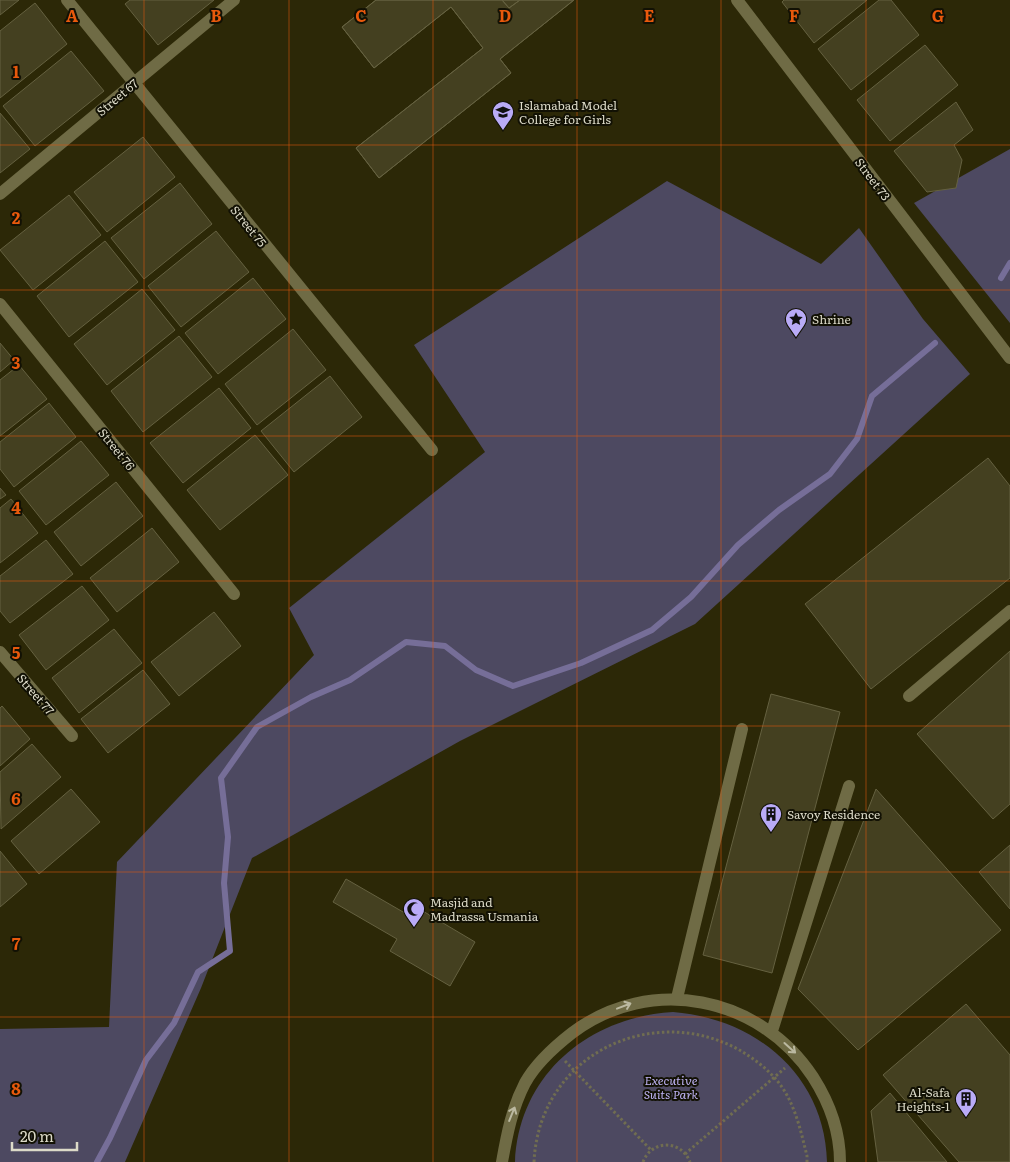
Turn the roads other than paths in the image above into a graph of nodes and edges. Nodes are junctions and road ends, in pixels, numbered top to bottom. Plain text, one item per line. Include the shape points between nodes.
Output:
1 (67, 0) edge
2 (234, 0) edge
3 (737, 0) edge
4 (133, 84) junction
5 (0, 194) edge
6 (0, 304) edge
7 (1010, 358) edge
8 (432, 450) dead end
9 (234, 594) dead end
10 (1010, 611) edge
11 (0, 652) edge
12 (909, 696) dead end
13 (742, 729) dead end
14 (72, 736) dead end
15 (849, 786) dead end
16 (677, 998) junction
17 (772, 1031) junction
18 (502, 1162) edge
19 (840, 1162) edge

1 - 4 street, Street 75
2 - 4 street, Street 67
3 - 7 street, Street 73
4 - 5 street, Street 67
4 - 8 street, Street 75
6 - 9 street, Street 76
10 - 12 street
11 - 14 street, Street 77
13 - 16 street
15 - 17 street
16 - 17 street via 727,1008
18 -> 16 street via 509,1120 526,1082 552,1048 589,1020 632,1004
17 -> 19 street via 799,1056 826,1097 840,1144

